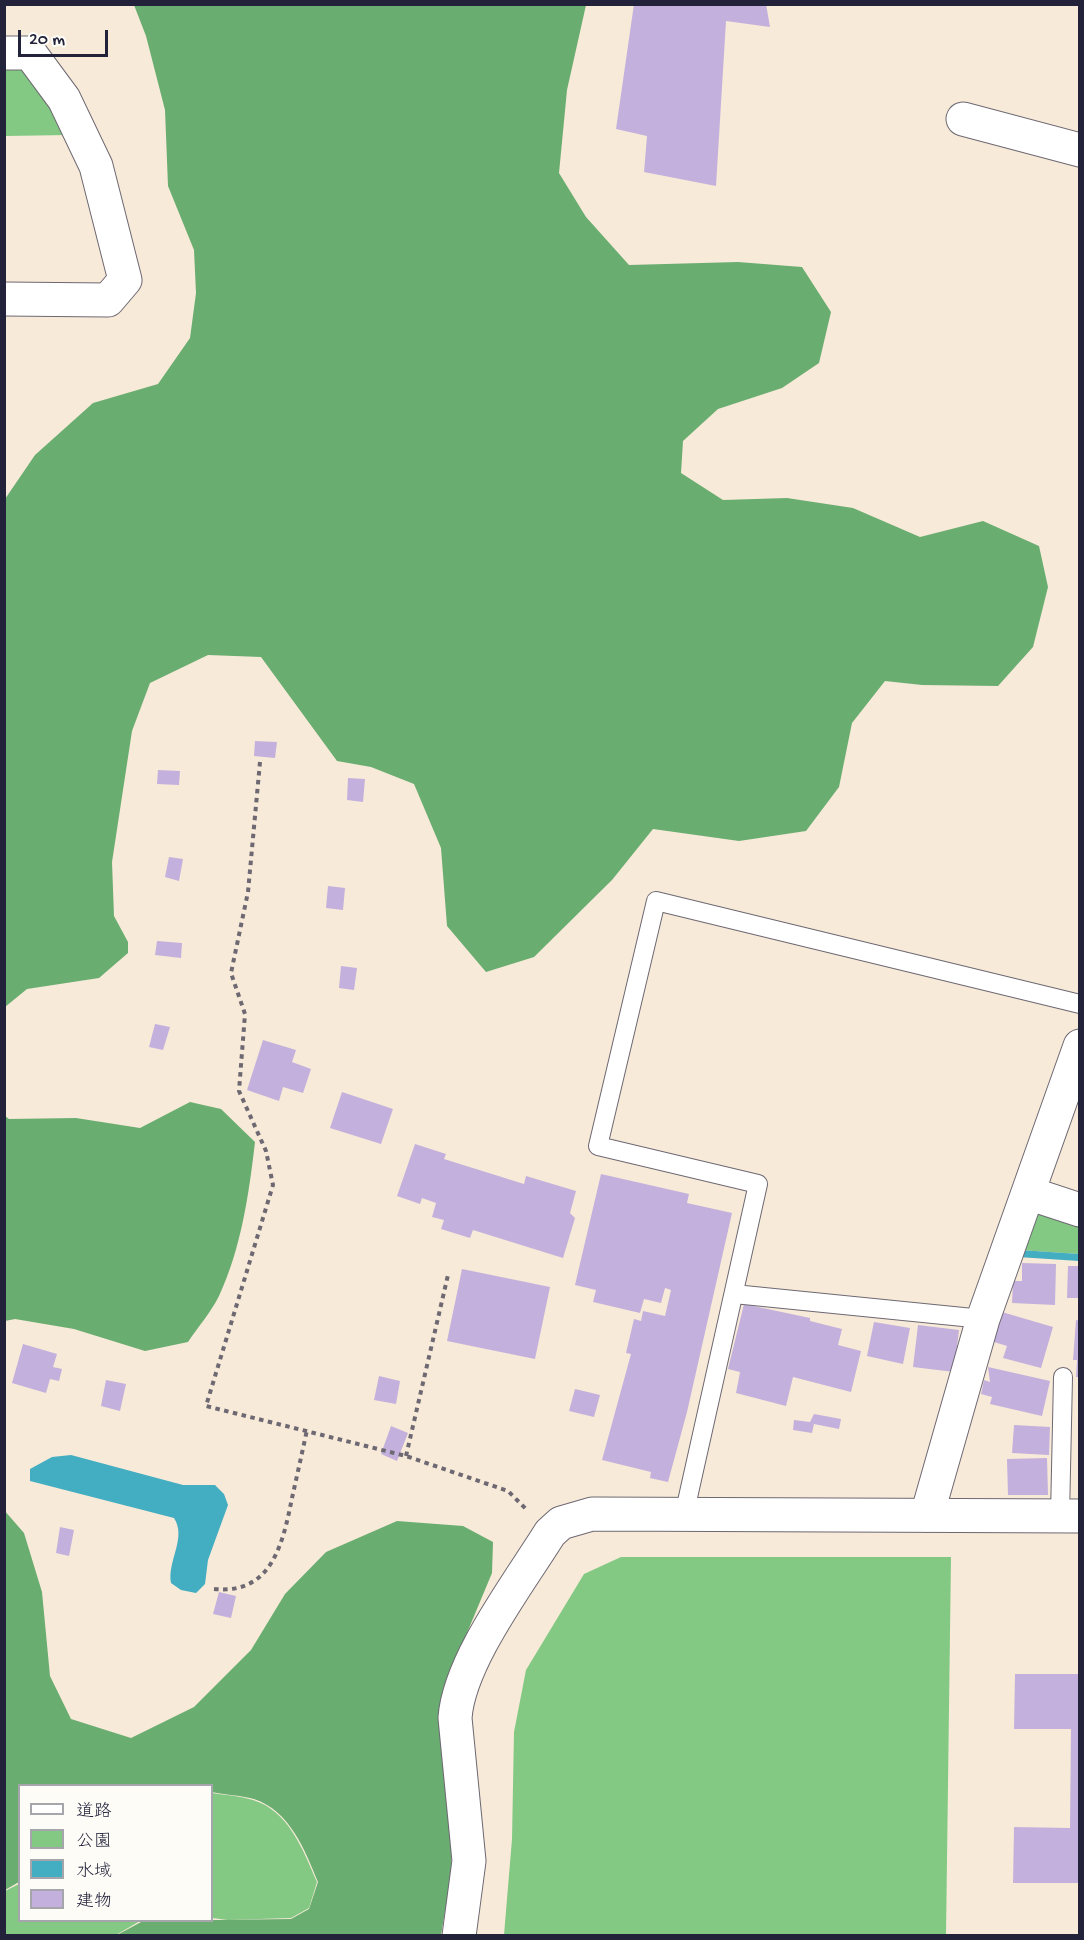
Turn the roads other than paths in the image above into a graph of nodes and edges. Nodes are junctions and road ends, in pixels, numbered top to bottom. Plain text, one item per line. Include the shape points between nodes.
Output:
1 (4, 53) edge
2 (963, 119) dead end
3 (1080, 150) edge
4 (4, 299) edge
5 (1080, 1004) edge
6 (1080, 1046) edge
7 (1028, 1193) junction
8 (1080, 1210) edge
9 (734, 1294) junction
10 (983, 1319) junction
11 (1064, 1377) dead end
12 (684, 1515) junction
13 (927, 1515) junction
14 (1070, 1516) edge
15 (459, 1935) edge

1 - 4 street via 30,53 64,99 96,166 125,280 108,300
2 - 3 street
5 - 9 lane via 656,901 598,1146 758,1184
6 - 7 street
7 - 8 street
7 - 10 street
9 - 10 lane
9 - 12 lane
10 - 13 street
11 - 14 lane
12 - 13 street
12 - 15 street via 592,1514 561,1523 550,1533 474,1658 456,1698 469,1861
13 - 14 street

